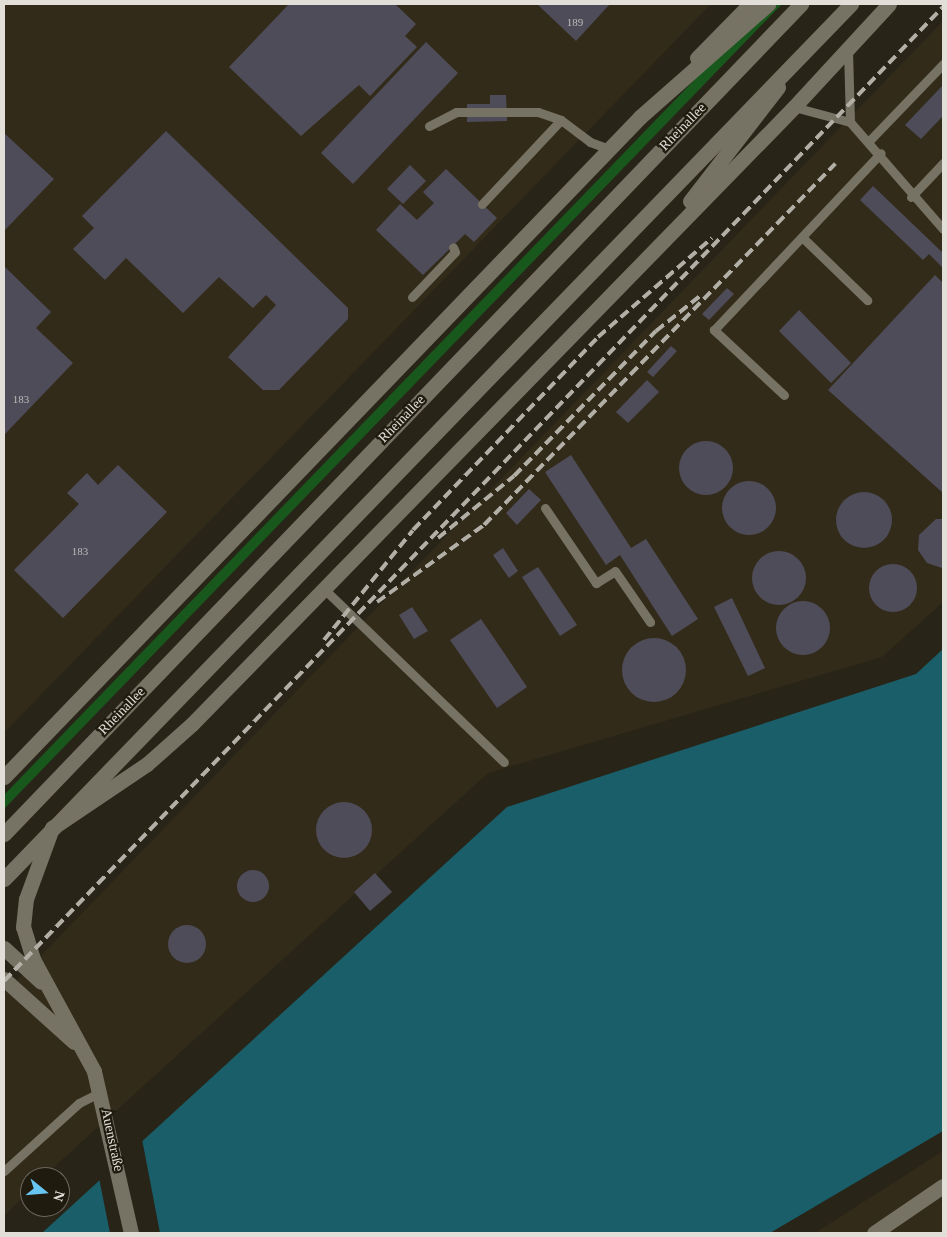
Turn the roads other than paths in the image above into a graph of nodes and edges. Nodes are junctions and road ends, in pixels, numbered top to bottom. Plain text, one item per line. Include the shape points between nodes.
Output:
1 (750, 4) edge
2 (768, 4) edge
3 (801, 4) edge
4 (851, 4) edge
5 (889, 4) edge
6 (848, 47) junction
7 (808, 49) junction
8 (943, 64) edge
9 (794, 107) junction
10 (640, 117) junction
11 (562, 120) junction
12 (850, 122) junction
13 (429, 126) dead end
14 (869, 141) junction
15 (609, 149) junction
16 (881, 153) junction
17 (943, 163) edge
18 (911, 197) junction
19 (482, 204) dead end
20 (943, 229) edge
21 (802, 237) junction
22 (453, 246) dead end
23 (648, 256) junction
24 (412, 297) dead end
25 (868, 300) dead end
26 (784, 396) dead end
27 (545, 508) dead end
28 (323, 588) junction
29 (650, 622) dead end
30 (504, 762) dead end
31 (4, 777) edge
32 (52, 828) junction
33 (4, 834) edge
34 (4, 880) edge
35 (4, 948) edge
36 (4, 980) edge
37 (51, 992) junction
38 (82, 1050) junction
39 (101, 1092) junction
40 (4, 1171) edge
41 (943, 1186) edge
42 (131, 1233) edge
43 (874, 1233) edge

1 - 10 street
2 - 10 street
3 - 33 street, Rheinallee
4 - 7 street
5 - 6 street
6 - 9 street
6 - 12 lane
7 - 23 street
7 - 32 street
8 - 14 lane
9 - 12 lane
9 - 23 street
10 - 15 street
11 - 13 lane via 523,110 467,111 446,116
11 - 15 lane via 590,142
11 - 19 lane
12 - 14 lane
14 - 16 lane
15 - 31 street
16 - 18 lane
16 - 21 lane
17 - 18 lane
18 - 20 lane
21 - 25 lane
21 - 26 lane via 714,330
22 - 24 lane via 455,252
23 - 28 street
27 - 29 lane via 596,583 615,571
28 - 30 lane
28 - 32 street via 160,753
32 - 34 street
32 - 37 street, Auenstraße via 23,918 31,953
35 - 37 street, Auenstraße
36 - 38 street, Auenstraße
37 - 38 street, Auenstraße
38 - 39 street, Auenstraße
39 - 40 lane via 79,1103
39 - 42 street, Auenstraße
41 - 43 street

